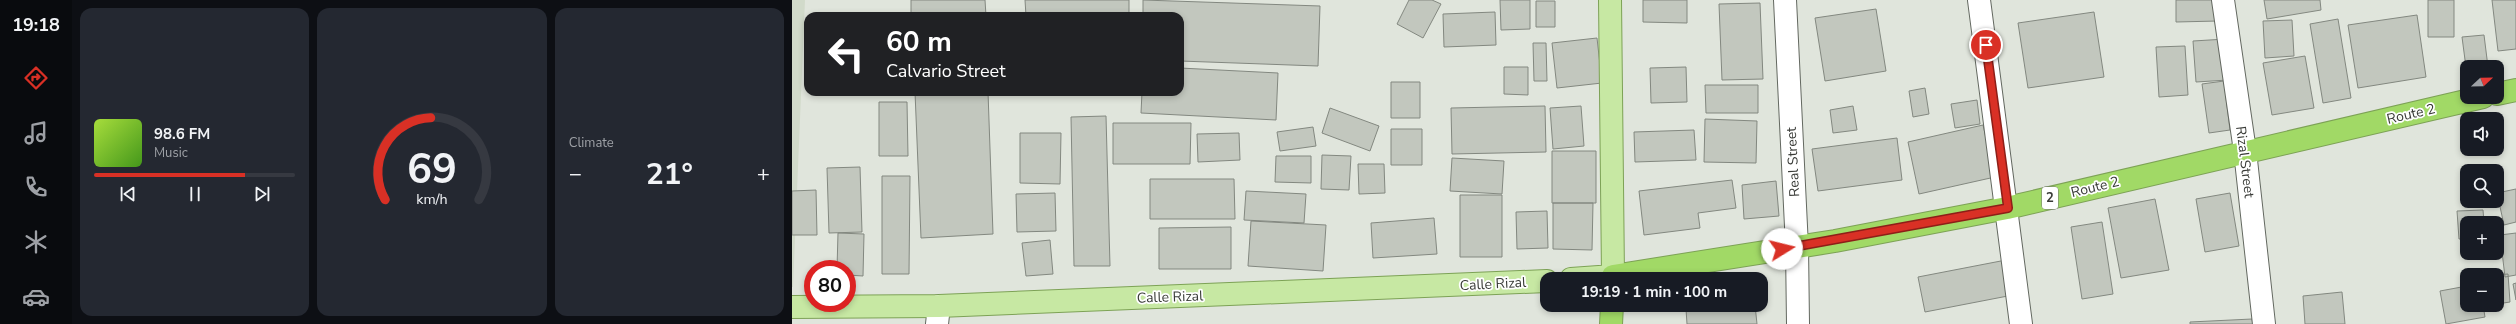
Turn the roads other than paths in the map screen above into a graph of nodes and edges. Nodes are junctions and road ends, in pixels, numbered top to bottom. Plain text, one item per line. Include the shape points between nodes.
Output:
1 (1610, 0) edge
2 (1785, 0) edge
3 (1980, 0) edge
4 (2223, 0) edge
5 (2516, 90) edge
6 (2504, 93) edge
7 (2460, 102) edge
8 (2245, 151) junction
9 (2008, 208) junction
10 (1797, 247) junction
11 (1613, 272) edge
12 (1644, 272) edge
13 (1540, 281) edge
14 (792, 307) edge
15 (1612, 312) edge
16 (938, 315) edge
17 (1611, 324) edge
18 (1798, 324) edge
19 (2021, 324) edge
20 (2264, 324) edge

1 - 11 main road
2 - 10 street, Real Street
3 - 9 street
4 - 8 street, Rizal Street
5 - 6 highway
7 - 8 highway, Route 2 / 2
8 - 9 highway, Route 2 / 2
8 - 20 street, Rizal Street
9 - 10 highway, Route 2 / 2
9 - 19 street
10 - 12 highway, Route 2 / 2
10 - 18 street, Real Street
13 - 16 main road, Calle Rizal
14 - 16 main road, Calle Rizal
15 - 17 highway

